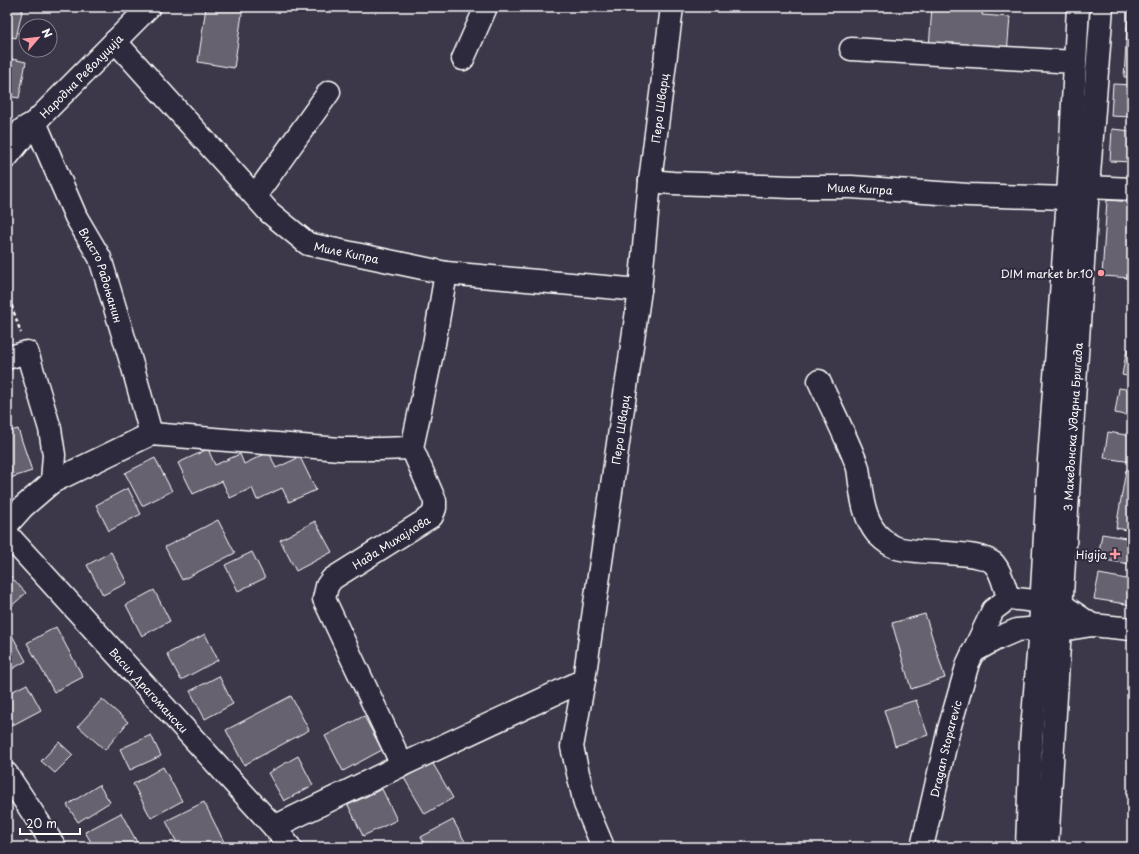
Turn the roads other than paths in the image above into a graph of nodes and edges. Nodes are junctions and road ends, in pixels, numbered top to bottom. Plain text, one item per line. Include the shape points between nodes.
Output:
1 (150, 7) edge
2 (486, 7) edge
3 (672, 7) edge
4 (1078, 7) edge
5 (1102, 7) edge
6 (116, 40) junction
7 (851, 49) dead end
8 (463, 58) dead end
9 (1075, 62) junction
10 (329, 92) dead end
11 (35, 122) junction
12 (7, 137) edge
13 (7, 158) edge
14 (650, 181) junction
15 (1088, 186) junction
16 (1132, 189) edge
17 (255, 196) junction
18 (1068, 198) junction
19 (446, 274) junction
20 (640, 290) junction
21 (17, 355) edge
22 (819, 381) dead end
23 (151, 434) junction
24 (412, 448) junction
25 (52, 482) junction
26 (7, 525) edge
27 (7, 534) edge
28 (1009, 598) junction
29 (1051, 603) junction
30 (1092, 625) junction
31 (1040, 628) junction
32 (1132, 629) edge
33 (1061, 630) junction
34 (972, 652) junction
35 (584, 680) junction
36 (402, 765) junction
37 (7, 774) edge
38 (274, 827) junction
39 (55, 847) edge
40 (290, 847) edge
41 (603, 847) edge
42 (922, 847) edge
43 (1027, 847) edge
44 (1047, 847) edge

1 - 6 street, Народна Револуција
2 - 8 street
3 - 14 street, Перо Шварц
4 - 9 street, 3 Македонска Ударна Бригада
5 - 15 street, 3 Македонска Ударна Бригада
6 - 11 street, Народна Револуција
6 - 17 street, Миле Кипра
7 - 9 street
9 - 18 street, 3 Македонска Ударна Бригада
10 - 17 street
11 - 12 street, Народна Револуција
11 - 13 street
11 - 23 street, Власто Радоњанин via 76,217 100,258
14 - 18 street, Миле Кипра via 851,187 968,195
14 - 20 street, Перо Шварц
15 - 16 street
15 - 29 street, 3 Македонска Ударна Бригада
17 - 19 street, Миле Кипра via 269,212 308,244
18 - 29 street, 3 Македонска Ударна Бригада via 1049,460
19 - 20 street, Миле Кипра
19 - 24 street
20 - 35 street, Перо Шварц
21 - 25 street via 50,429 54,455
22 - 28 street via 858,466 865,509 877,534 897,548 989,559 1003,580
23 - 24 street via 340,449
23 - 25 street
24 - 36 street, Нада Михајлова via 435,501 432,516 332,579 327,586 324,599
25 - 26 street
27 - 38 street, Васил Драгомански
28 - 29 street
28 - 34 street, Dragan Stoparevic via 993,610
29 - 30 street
29 - 31 street, 3 Македонска Ударна Бригада
29 - 33 street, 3 Македонска Ударна Бригада
30 - 32 street
30 - 33 street
31 - 33 street
31 - 34 street via 1017,630
31 - 43 street, 3 Македонска Ударна Бригада via 1031,743
33 - 44 street, 3 Македонска Ударна Бригада
34 - 42 street, Dragan Stoparevic via 949,729
35 - 36 street
35 - 41 street, Перо Шварц via 572,747 585,804
36 - 38 street
37 - 39 street
38 - 40 street, Васил Драгомански

